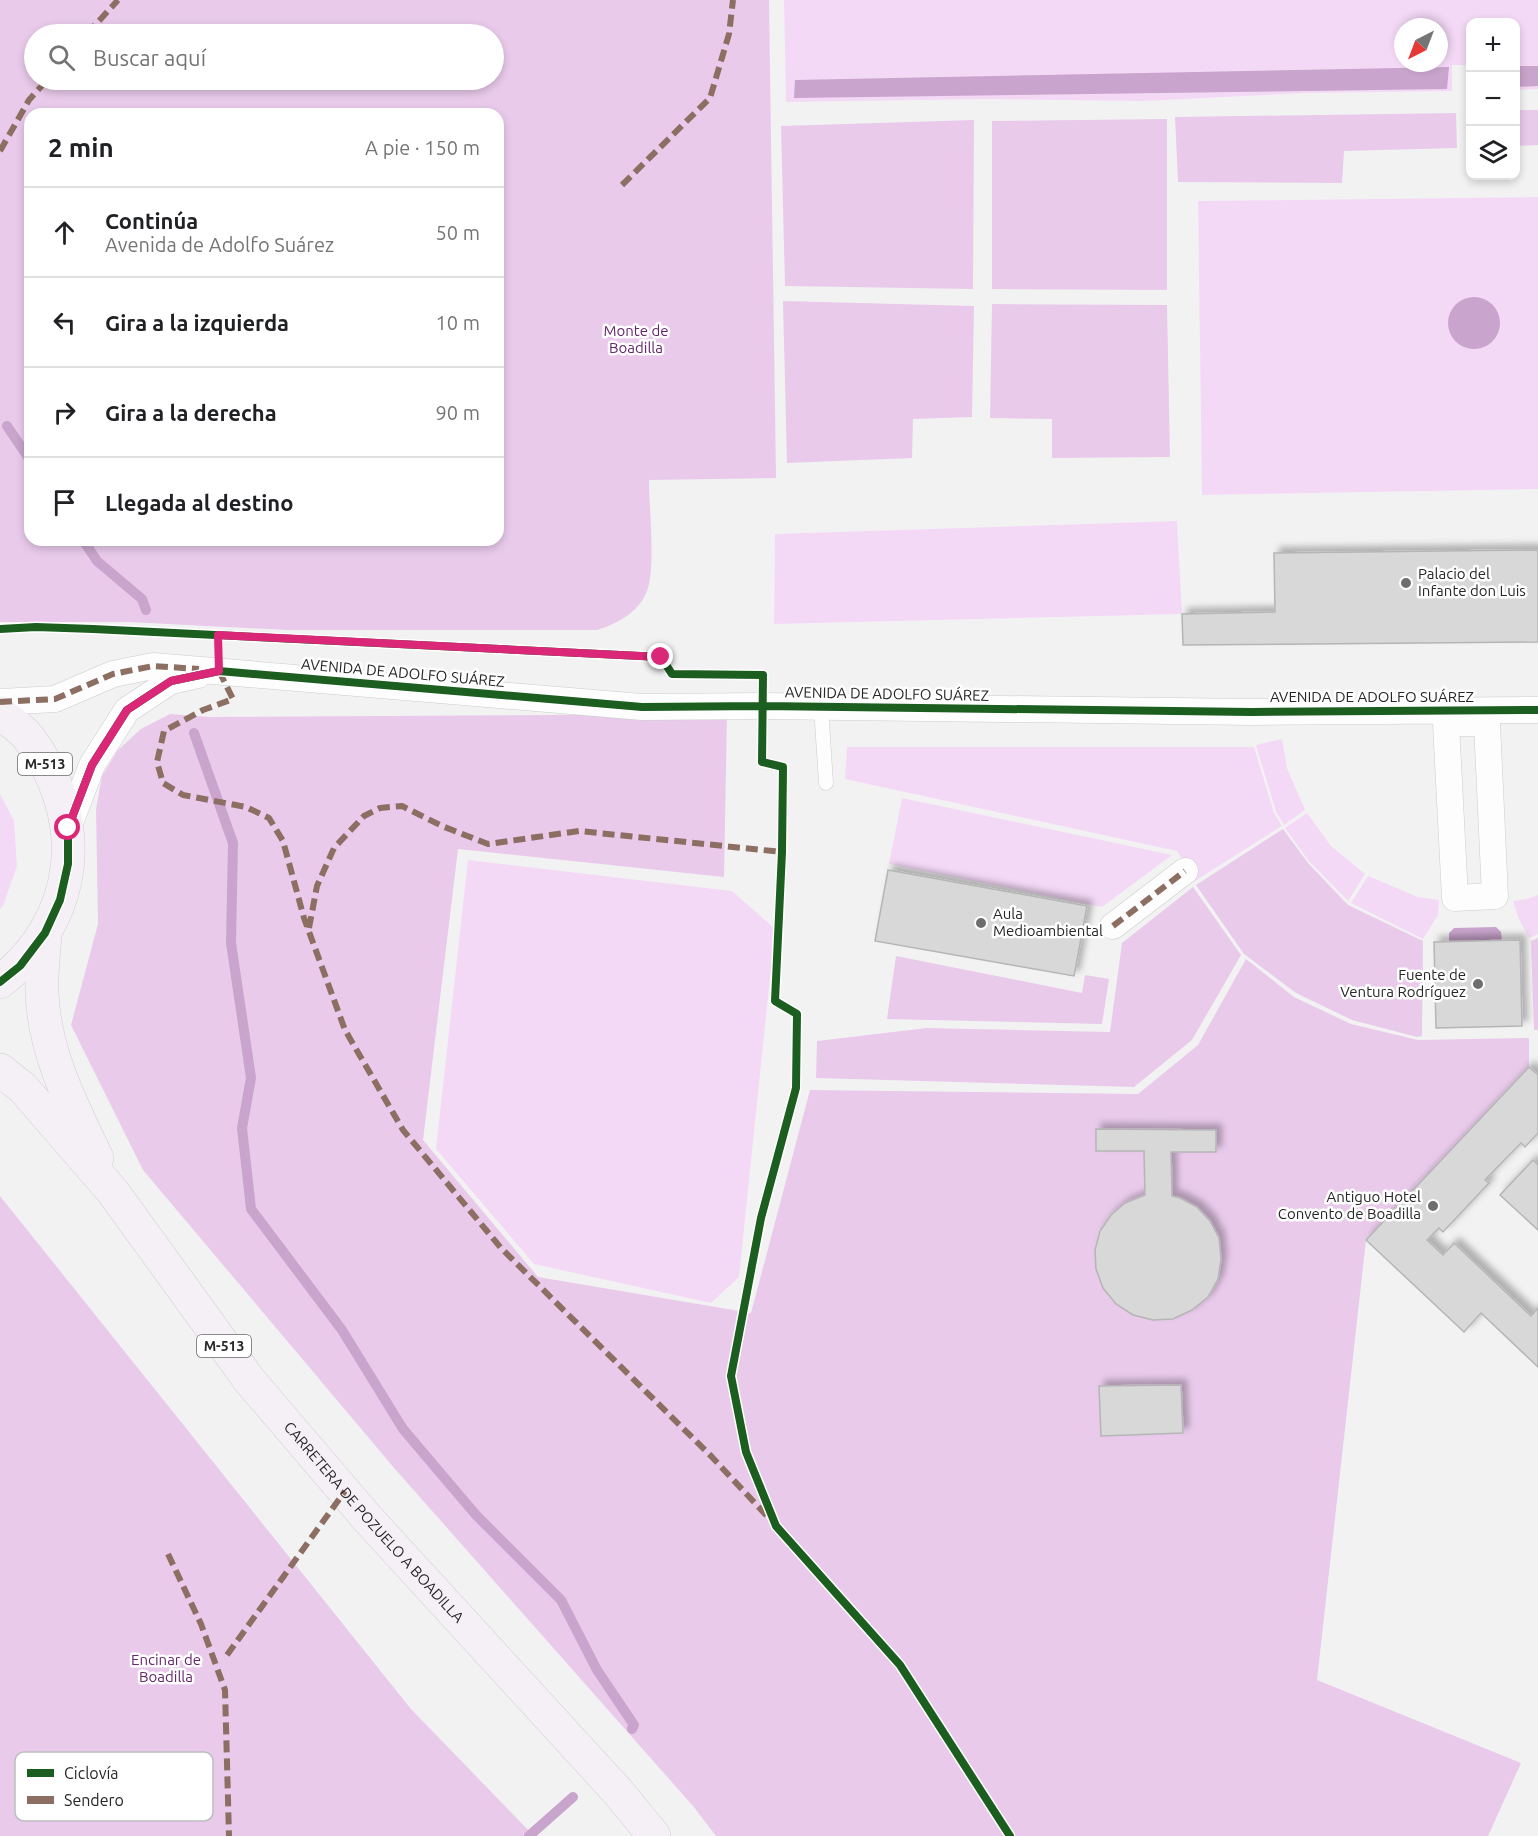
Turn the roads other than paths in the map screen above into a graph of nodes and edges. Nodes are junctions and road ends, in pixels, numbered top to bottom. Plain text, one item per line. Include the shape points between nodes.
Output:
1 (219, 671) junction
2 (0, 702) edge
3 (821, 707) junction
4 (1538, 710) edge
5 (0, 713) edge
6 (826, 783) dead end
7 (68, 828) junction
8 (1185, 871) dead end
9 (1495, 896) joint
10 (1113, 926) dead end
11 (45, 933) junction
12 (0, 982) edge
13 (0, 1070) edge
14 (113, 1192) junction
15 (654, 1836) edge

1 - 2 street, AVENIDA DE ADOLFO SUÁREZ via 153,666 113,674 55,699
1 - 3 street, AVENIDA DE ADOLFO SUÁREZ via 642,707
1 - 7 street, AVENIDA DE ADOLFO SUÁREZ via 171,681 127,710 92,765
3 - 4 street, AVENIDA DE ADOLFO SUÁREZ via 1252,712
3 - 6 lane
5 - 7 main road, M-513 via 27,736 54,778
7 - 11 main road, M-513 via 68,864 60,900
8 - 10 street
9 - 9 street via 1455,898 1446,723 1487,723
11 - 12 main road, M-513 via 20,966
11 - 14 main road, CARRETERA DE POZUELO A BOADILLA / M-513 via 42,993 46,1028 66,1092
13 - 14 main road, CARRETERA DE POZUELO A BOADILLA / M-513 via 23,1088
14 - 15 main road, CARRETERA DE POZUELO A BOADILLA / M-513 via 250,1382

